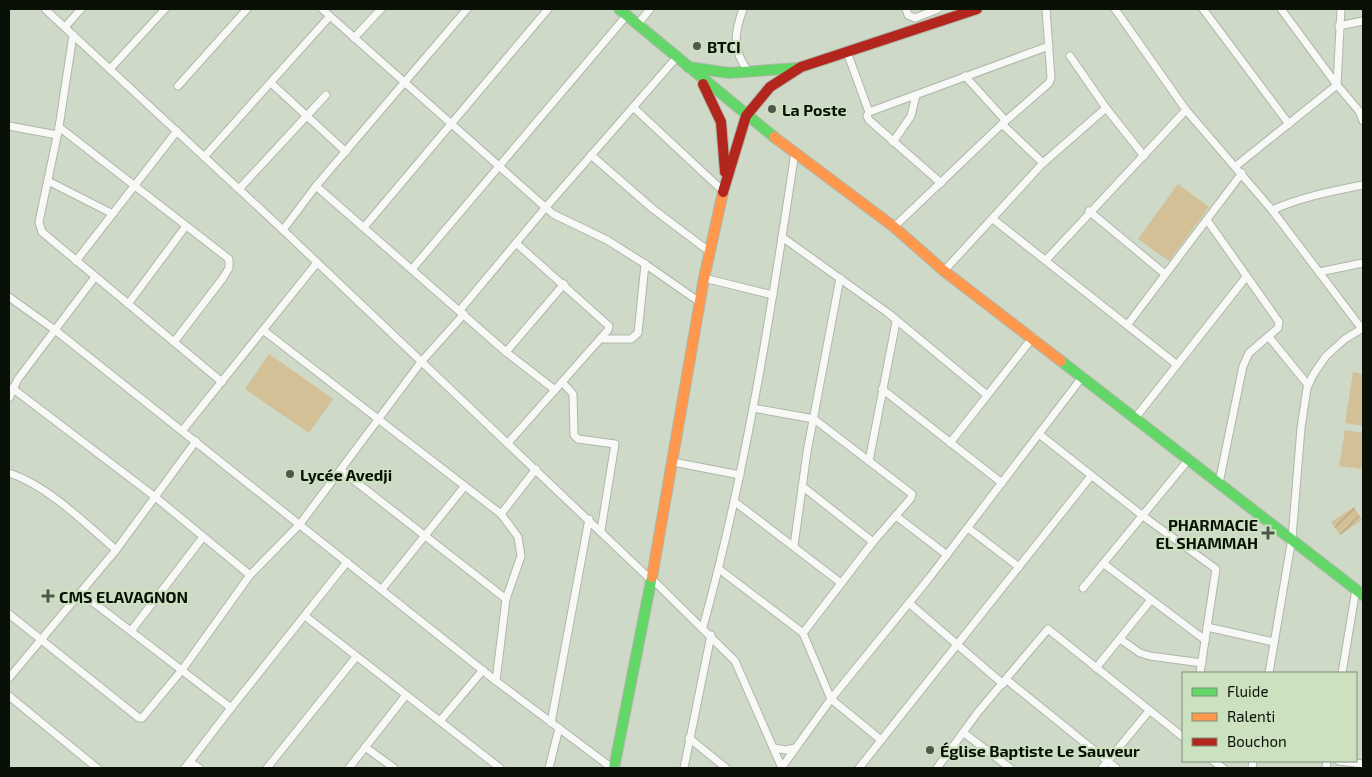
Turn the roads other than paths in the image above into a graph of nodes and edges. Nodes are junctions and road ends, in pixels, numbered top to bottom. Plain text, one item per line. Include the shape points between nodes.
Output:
1 (45, 9) edge
2 (81, 9) edge
3 (165, 9) edge
4 (247, 9) edge
5 (322, 9) edge
6 (381, 9) edge
7 (467, 9) edge
8 (548, 9) edge
9 (650, 9) edge
10 (743, 9) edge
11 (906, 9) edge
12 (938, 9) edge
13 (977, 9) edge
14 (1046, 9) edge
15 (1115, 9) edge
16 (1203, 9) edge
17 (1281, 9) edge
18 (1341, 9) edge
19 (623, 12) edge
20 (330, 16) junction
21 (1363, 22) edge
22 (638, 24) junction
23 (1340, 26) junction
24 (65, 27) junction
25 (73, 35) junction
26 (354, 38) junction
27 (1049, 46) junction
28 (848, 52) junction
29 (1070, 56) dead end
30 (676, 58) junction
31 (687, 67) junction
32 (801, 67) junction
33 (110, 69) junction
34 (748, 71) junction
35 (965, 76) junction
36 (698, 77) junction
37 (271, 83) junction
38 (406, 83) junction
39 (1336, 85) junction
40 (178, 86) dead end
41 (326, 95) dead end
42 (916, 95) junction
43 (633, 107) junction
44 (1106, 108) junction
45 (1186, 110) junction
46 (869, 112) junction
47 (746, 116) junction
48 (1363, 117) edge
49 (306, 118) junction
50 (452, 122) junction
51 (1004, 122) junction
52 (1289, 124) junction
53 (9, 126) edge
54 (59, 127) junction
55 (176, 131) junction
56 (57, 135) junction
57 (894, 142) junction
58 (346, 152) junction
59 (795, 152) junction
60 (591, 155) junction
61 (1144, 156) junction
62 (204, 157) junction
63 (1043, 163) junction
64 (499, 165) junction
65 (1236, 166) junction
66 (1242, 173) junction
67 (48, 181) junction
68 (940, 183) junction
69 (135, 185) junction
70 (1363, 185) edge
71 (316, 186) junction
72 (724, 186) junction
73 (239, 189) junction
74 (546, 207) junction
75 (1272, 210) junction
76 (1089, 211) junction
77 (112, 214) junction
78 (994, 220) junction
79 (1207, 220) junction
80 (186, 226) junction
81 (365, 226) junction
82 (894, 227) junction
83 (283, 230) junction
84 (782, 237) junction
85 (516, 243) junction
86 (710, 252) junction
87 (1046, 260) junction
88 (76, 261) junction
89 (316, 264) junction
90 (645, 264) junction
91 (1363, 264) edge
92 (413, 268) junction
93 (944, 271) junction
94 (1319, 272) junction
95 (1165, 274) junction
96 (95, 276) junction
97 (1246, 277) junction
98 (704, 278) junction
99 (840, 278) junction
100 (564, 284) junction
101 (773, 295) junction
102 (9, 297) edge
103 (128, 304) junction
104 (701, 304) junction
105 (462, 312) junction
106 (896, 322) junction
107 (1128, 324) junction
108 (1363, 328) edge
109 (55, 330) junction
110 (263, 330) junction
111 (1032, 337) junction
112 (1269, 337) junction
113 (600, 339) junction
114 (174, 342) junction
115 (506, 352) junction
116 (421, 362) junction
117 (1176, 364) junction
118 (1083, 376) junction
119 (222, 382) junction
120 (562, 382) junction
121 (1308, 385) junction
122 (12, 388) junction
123 (882, 389) junction
124 (555, 390) junction
125 (987, 395) junction
126 (9, 398) edge
127 (753, 408) junction
128 (1136, 417) junction
129 (814, 419) junction
130 (378, 420) junction
131 (182, 431) junction
132 (1039, 434) junction
133 (196, 441) junction
134 (508, 443) junction
135 (950, 443) junction
136 (1189, 458) junction
137 (869, 461) junction
138 (674, 462) junction
139 (536, 469) junction
140 (342, 471) junction
141 (9, 473) edge
142 (740, 475) junction
143 (1091, 476) junction
144 (1002, 483) junction
145 (1219, 483) junction
146 (802, 486) junction
147 (464, 487) junction
148 (154, 496) junction
149 (735, 502) junction
150 (501, 514) junction
151 (896, 516) junction
152 (1143, 516) junction
153 (589, 519) junction
154 (300, 524) junction
155 (968, 528) junction
156 (601, 530) junction
157 (424, 536) junction
158 (204, 537) junction
159 (1292, 538) junction
160 (873, 542) junction
161 (794, 546) junction
162 (116, 550) junction
163 (947, 555) junction
164 (347, 562) junction
165 (1104, 564) junction
166 (1019, 567) junction
167 (718, 570) junction
168 (250, 575) junction
169 (651, 579) junction
170 (841, 583) junction
171 (1083, 588) dead end
172 (382, 589) junction
173 (1360, 592) edge
174 (82, 593) junction
175 (506, 599) junction
176 (1150, 601) junction
177 (909, 603) junction
178 (9, 614) edge
179 (305, 616) junction
180 (702, 627) junction
181 (1207, 627) junction
182 (131, 631) junction
183 (803, 633) junction
184 (711, 635) junction
185 (1120, 639) junction
186 (40, 640) junction
187 (1205, 640) junction
188 (1274, 642) junction
189 (957, 645) junction
190 (356, 656) junction
191 (1202, 662) junction
192 (1096, 668) junction
193 (182, 670) junction
194 (483, 670) junction
195 (1200, 672) edge
196 (1269, 672) edge
197 (1342, 672) edge
198 (9, 678) edge
199 (496, 680) junction
200 (1005, 682) junction
201 (406, 695) junction
202 (9, 696) edge
203 (831, 699) junction
204 (230, 708) junction
205 (1149, 710) junction
206 (440, 721) junction
207 (551, 723) junction
208 (559, 728) junction
209 (964, 733) junction
210 (1182, 736) edge
211 (689, 738) junction
212 (881, 740) junction
213 (366, 747) junction
214 (796, 747) junction
215 (774, 748) junction
216 (190, 762) junction
217 (1108, 762) junction
218 (1347, 762) edge
219 (1363, 764) edge
220 (97, 768) edge
221 (185, 768) edge
222 (199, 768) edge
223 (267, 768) edge
224 (349, 768) edge
225 (394, 768) edge
226 (500, 768) edge
227 (549, 768) edge
228 (613, 768) edge
229 (684, 768) edge
230 (726, 768) edge
231 (782, 768) edge
232 (859, 768) edge
233 (937, 768) edge
234 (1010, 768) edge
235 (1102, 768) edge
236 (1116, 768) edge

1 - 24 street
2 - 24 street
3 - 33 street
4 - 40 street
5 - 20 street
6 - 26 street
7 - 38 street
8 - 50 street
9 - 22 street
10 - 34 street via 736,48 738,58
11 - 12 street via 908,15 915,18
13 - 28 street
14 - 27 street
15 - 45 street
16 - 52 street
17 - 39 street
18 - 23 street
19 - 22 street
19 - 64 street
20 - 26 street
20 - 37 street
21 - 23 street
22 - 30 street
23 - 39 street
24 - 25 street
25 - 33 street
25 - 54 street
26 - 38 street
27 - 35 street
27 - 51 street via 1049,83
28 - 32 street
28 - 46 street
29 - 44 street
30 - 31 street
30 - 43 street
31 - 34 street
31 - 36 street
32 - 34 street
32 - 47 street via 770,87
33 - 55 street
35 - 42 street
35 - 51 street
36 - 47 street
36 - 72 street via 721,122
37 - 49 street
37 - 62 street
38 - 50 street
38 - 58 street
39 - 48 street
39 - 52 street
41 - 49 street
42 - 46 street
42 - 57 street via 911,116
43 - 60 street
43 - 72 street
44 - 61 street
44 - 63 street
45 - 61 street
45 - 65 street
46 - 57 street via 869,120
47 - 59 street
47 - 72 street
49 - 58 street
49 - 73 street
50 - 64 street
50 - 81 street
51 - 63 street
51 - 68 street
52 - 65 street
53 - 56 street
54 - 56 street
54 - 69 street
55 - 62 street
55 - 69 street
56 - 67 street
57 - 68 street
58 - 71 street
59 - 82 street
59 - 84 street
60 - 74 street
60 - 86 street via 653,209
61 - 76 street
62 - 73 street
63 - 78 street
64 - 74 street
64 - 92 street
65 - 66 street
66 - 75 street
66 - 79 street
67 - 77 street
67 - 88 street via 40,228
68 - 82 street
69 - 77 street
69 - 80 street
70 - 75 street via 1306,197
71 - 81 street
71 - 83 street
72 - 86 street
73 - 83 street
74 - 85 street
74 - 90 street via 553,214 608,240
75 - 94 street
76 - 87 street
76 - 95 street
77 - 88 street
78 - 87 street
78 - 93 street
79 - 95 street
79 - 97 street
80 - 103 street
80 - 114 street via 226,255 229,268
81 - 92 street
82 - 93 street
83 - 89 street
84 - 99 street
84 - 101 street
85 - 100 street
85 - 105 street
86 - 98 street
87 - 107 street
88 - 96 street
89 - 110 street
89 - 116 street
90 - 104 street
90 - 113 street via 638,333 631,338
91 - 94 street
92 - 105 street
93 - 111 street
94 - 108 street
95 - 107 street
96 - 103 street
96 - 109 street
97 - 112 street via 1278,317 1278,328
97 - 117 street
98 - 101 street
98 - 104 street
99 - 106 street
99 - 129 street
100 - 113 street via 608,323 608,330
100 - 115 street
101 - 127 street
102 - 109 street
103 - 114 street
104 - 138 street
105 - 115 street
105 - 116 street
106 - 123 street
106 - 125 street
107 - 117 street
108 - 121 street via 1344,339 1326,356
109 - 122 street
109 - 131 street
110 - 119 street
110 - 130 street
111 - 118 street
111 - 125 street
112 - 121 street
112 - 145 street via 1249,353 1243,366
113 - 120 street
114 - 119 street
115 - 124 street
116 - 130 street
116 - 134 street
117 - 128 street
118 - 128 street
118 - 132 street
119 - 131 street
120 - 124 street
120 - 156 street via 573,394 574,435 578,439 615,444
121 - 159 street
122 - 126 street
122 - 148 street
123 - 135 street
123 - 137 street
124 - 134 street
125 - 135 street
127 - 129 street
127 - 142 street
128 - 136 street
129 - 137 street
129 - 146 street
130 - 140 street
130 - 147 street
131 - 133 street
132 - 143 street
132 - 144 street
133 - 148 street
133 - 154 street
134 - 139 street
135 - 144 street
136 - 145 street
136 - 152 street
137 - 151 street via 912,494
138 - 142 street
138 - 169 street
139 - 150 street
139 - 153 street
140 - 154 street
140 - 157 street
141 - 162 street via 38,486
142 - 149 street
143 - 152 street
143 - 166 street
144 - 155 street
145 - 159 street
146 - 160 street
146 - 161 street
147 - 150 street
147 - 157 street
148 - 158 street
148 - 162 street
149 - 161 street
149 - 167 street
150 - 175 street via 514,529 521,546 521,556
151 - 160 street
151 - 163 street
152 - 165 street
152 - 181 street via 1216,569
153 - 156 street
153 - 207 street
154 - 164 street
154 - 168 street
155 - 163 street
155 - 166 street
156 - 169 street
157 - 172 street
157 - 175 street
158 - 168 street
158 - 182 street
159 - 173 street
159 - 188 street
160 - 170 street
161 - 170 street
162 - 174 street
163 - 177 street
164 - 172 street
164 - 179 street
165 - 171 street
165 - 176 street
166 - 189 street
167 - 180 street
167 - 183 street
168 - 193 street
169 - 180 street
169 - 228 street
170 - 183 street
172 - 194 street
173 - 197 street
174 - 182 street
174 - 186 street
175 - 199 street
176 - 185 street
176 - 187 street
177 - 189 street
177 - 203 street
178 - 186 street
179 - 190 street
179 - 204 street
180 - 184 street
181 - 187 street
181 - 188 street
182 - 193 street
183 - 203 street
184 - 211 street
184 - 215 street via 738,665
185 - 191 street via 1145,655
185 - 192 street
186 - 193 street via 140,718
186 - 198 street
187 - 191 street
188 - 196 street
189 - 200 street
189 - 212 street
190 - 201 street
190 - 223 street
191 - 195 street
192 - 200 street via 1048,629
192 - 205 street
193 - 204 street
194 - 199 street
194 - 206 street
199 - 207 street
200 - 209 street
200 - 217 street
201 - 206 street
201 - 213 street
202 - 220 street
203 - 212 street
203 - 214 street
204 - 216 street
205 - 210 street
205 - 217 street
206 - 226 street
207 - 208 street
208 - 227 street
208 - 228 street
209 - 233 street
209 - 234 street
211 - 229 street
211 - 230 street
212 - 232 street
213 - 224 street
213 - 225 street
214 - 215 street via 786,750
214 - 231 street
215 - 231 street
216 - 221 street
216 - 222 street
217 - 235 street
217 - 236 street
218 - 219 street

